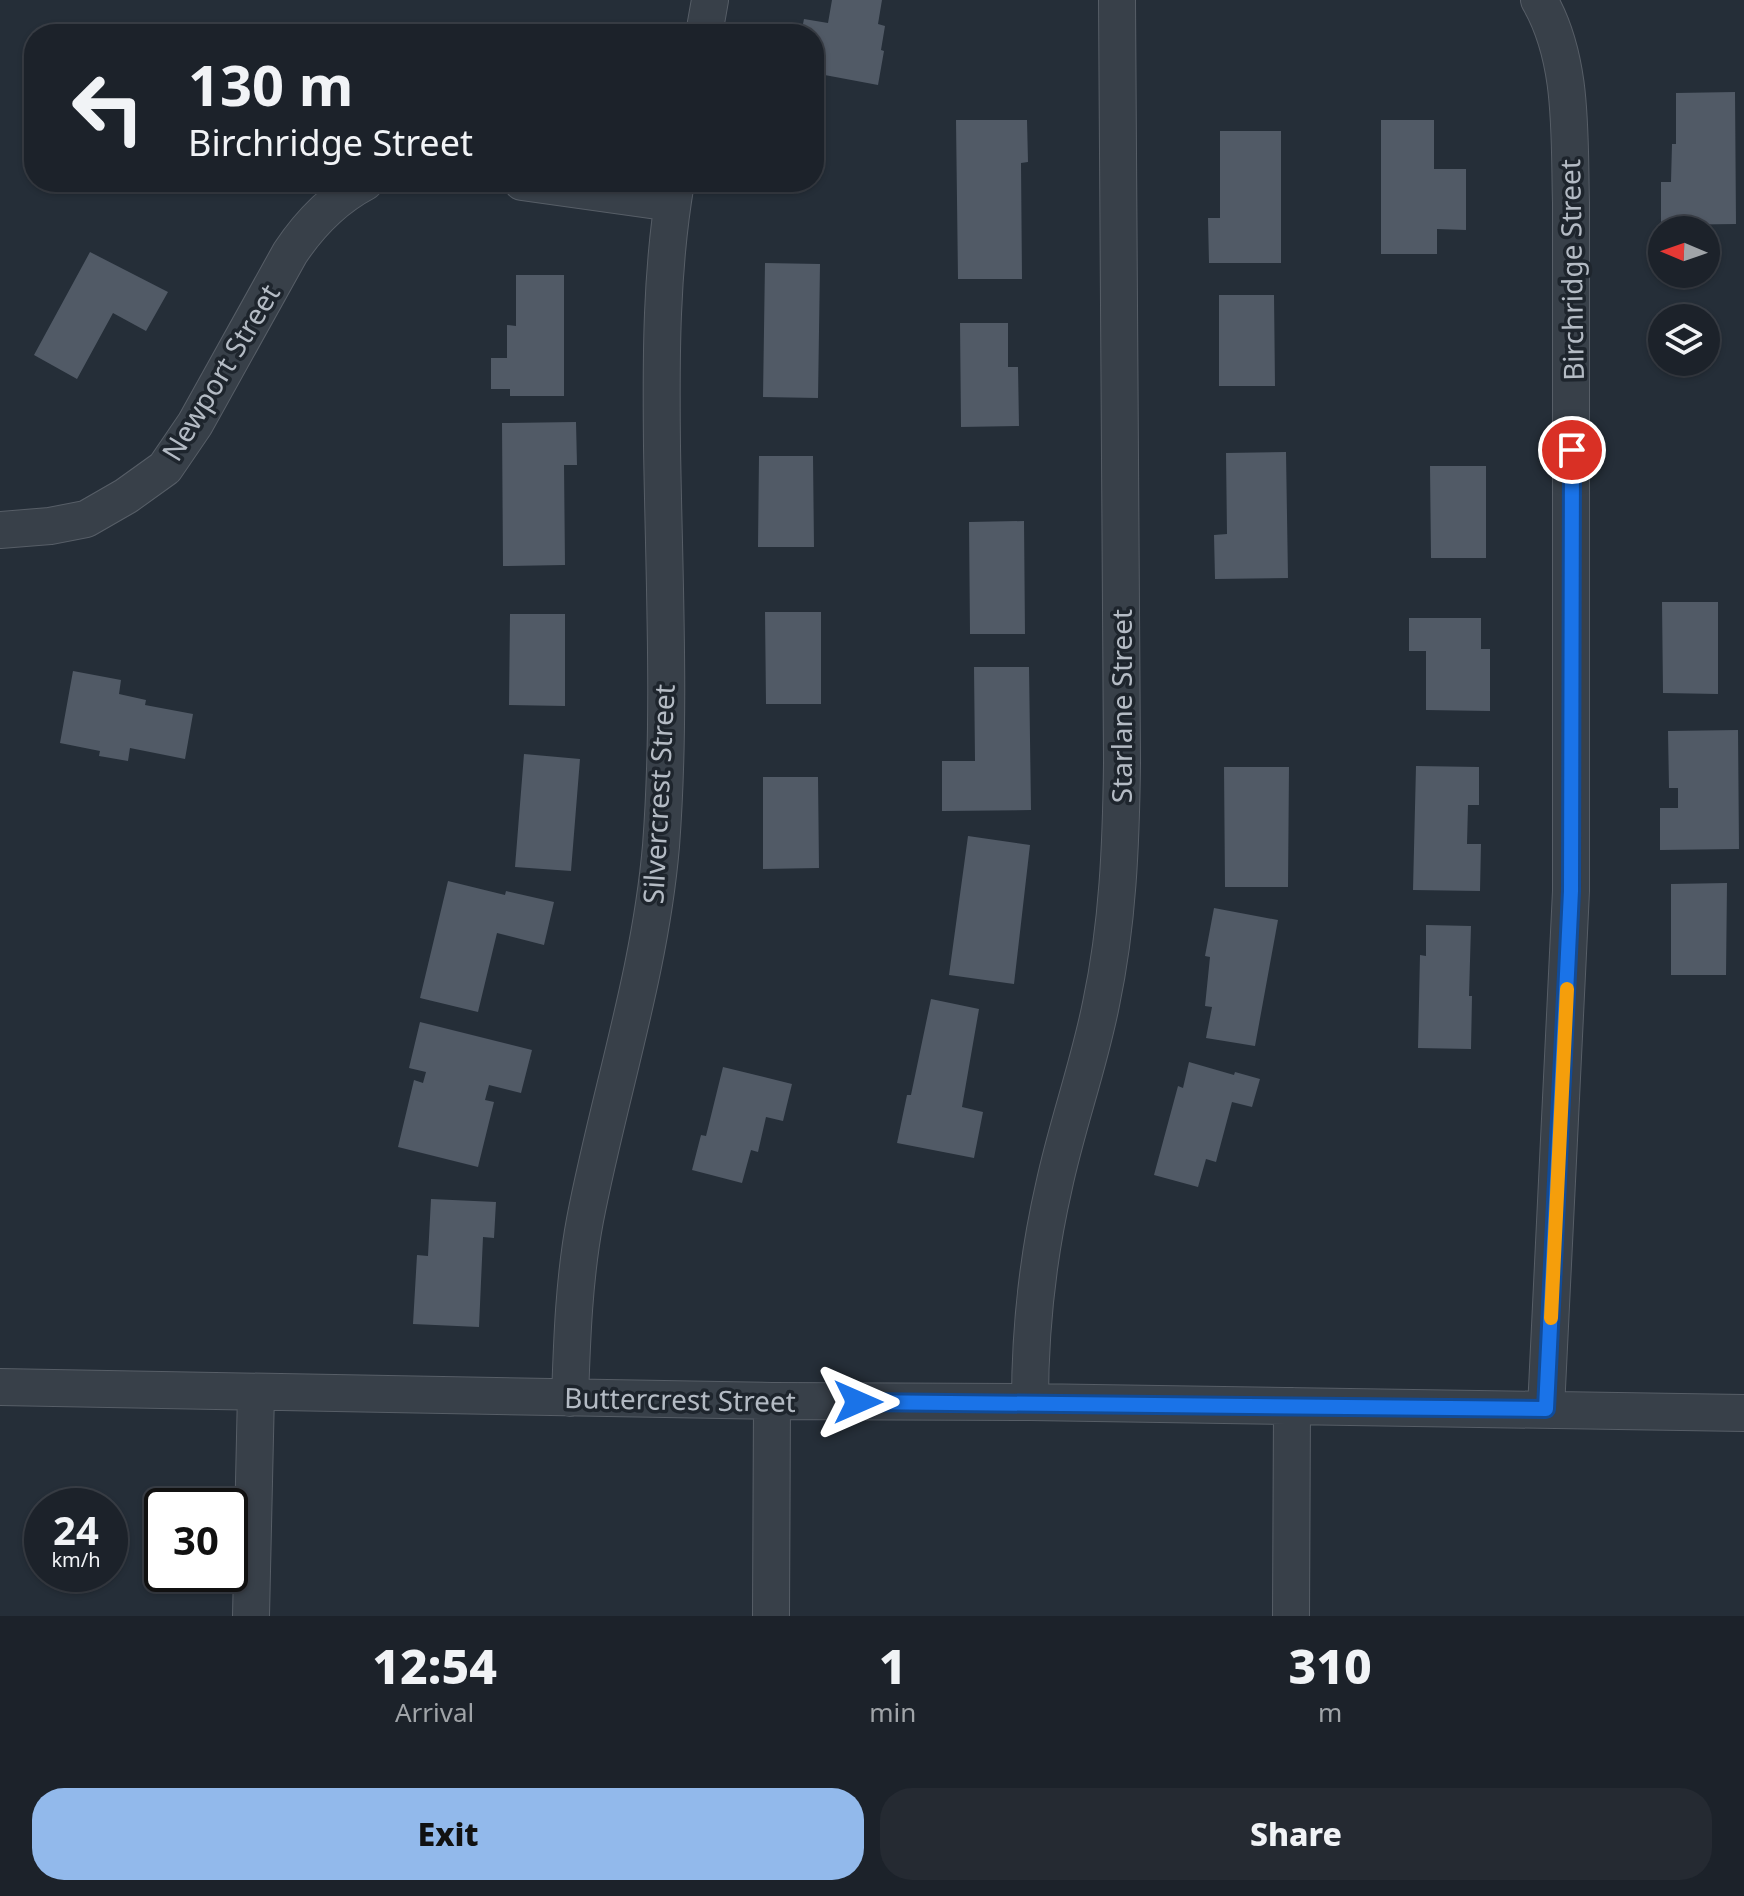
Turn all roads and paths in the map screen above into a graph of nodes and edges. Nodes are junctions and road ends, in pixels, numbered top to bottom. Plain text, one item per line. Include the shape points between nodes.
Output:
1 (710, 0) edge
2 (1117, 0) edge
3 (1539, 0) edge
4 (706, 24) edge
5 (347, 192) edge
6 (674, 192) edge
7 (0, 530) edge
8 (0, 1387) edge
9 (256, 1392) junction
10 (570, 1398) junction
11 (772, 1401) junction
12 (1030, 1402) junction
13 (1292, 1406) junction
14 (1546, 1409) junction
15 (1744, 1413) edge
16 (251, 1616) edge
17 (771, 1616) edge
18 (1291, 1616) edge

1 - 4 street
2 - 12 street, Starlane Street via 1120,867 1101,1005 1042,1251
3 - 14 street, Birchridge Street via 1564,72 1571,234 1571,891
5 - 7 street, Newport Street via 302,234 165,468 86,519
6 - 10 street, Silvercrest Street via 661,395 661,845 648,950 584,1223
8 - 9 street, Buttercrest Street
9 - 10 street, Buttercrest Street
9 - 16 street
10 - 11 street, Buttercrest Street
11 - 12 street, Buttercrest Street
11 - 17 street
12 - 13 street, Buttercrest Street
13 - 14 street, Buttercrest Street
13 - 18 street
14 - 15 street, Buttercrest Street

